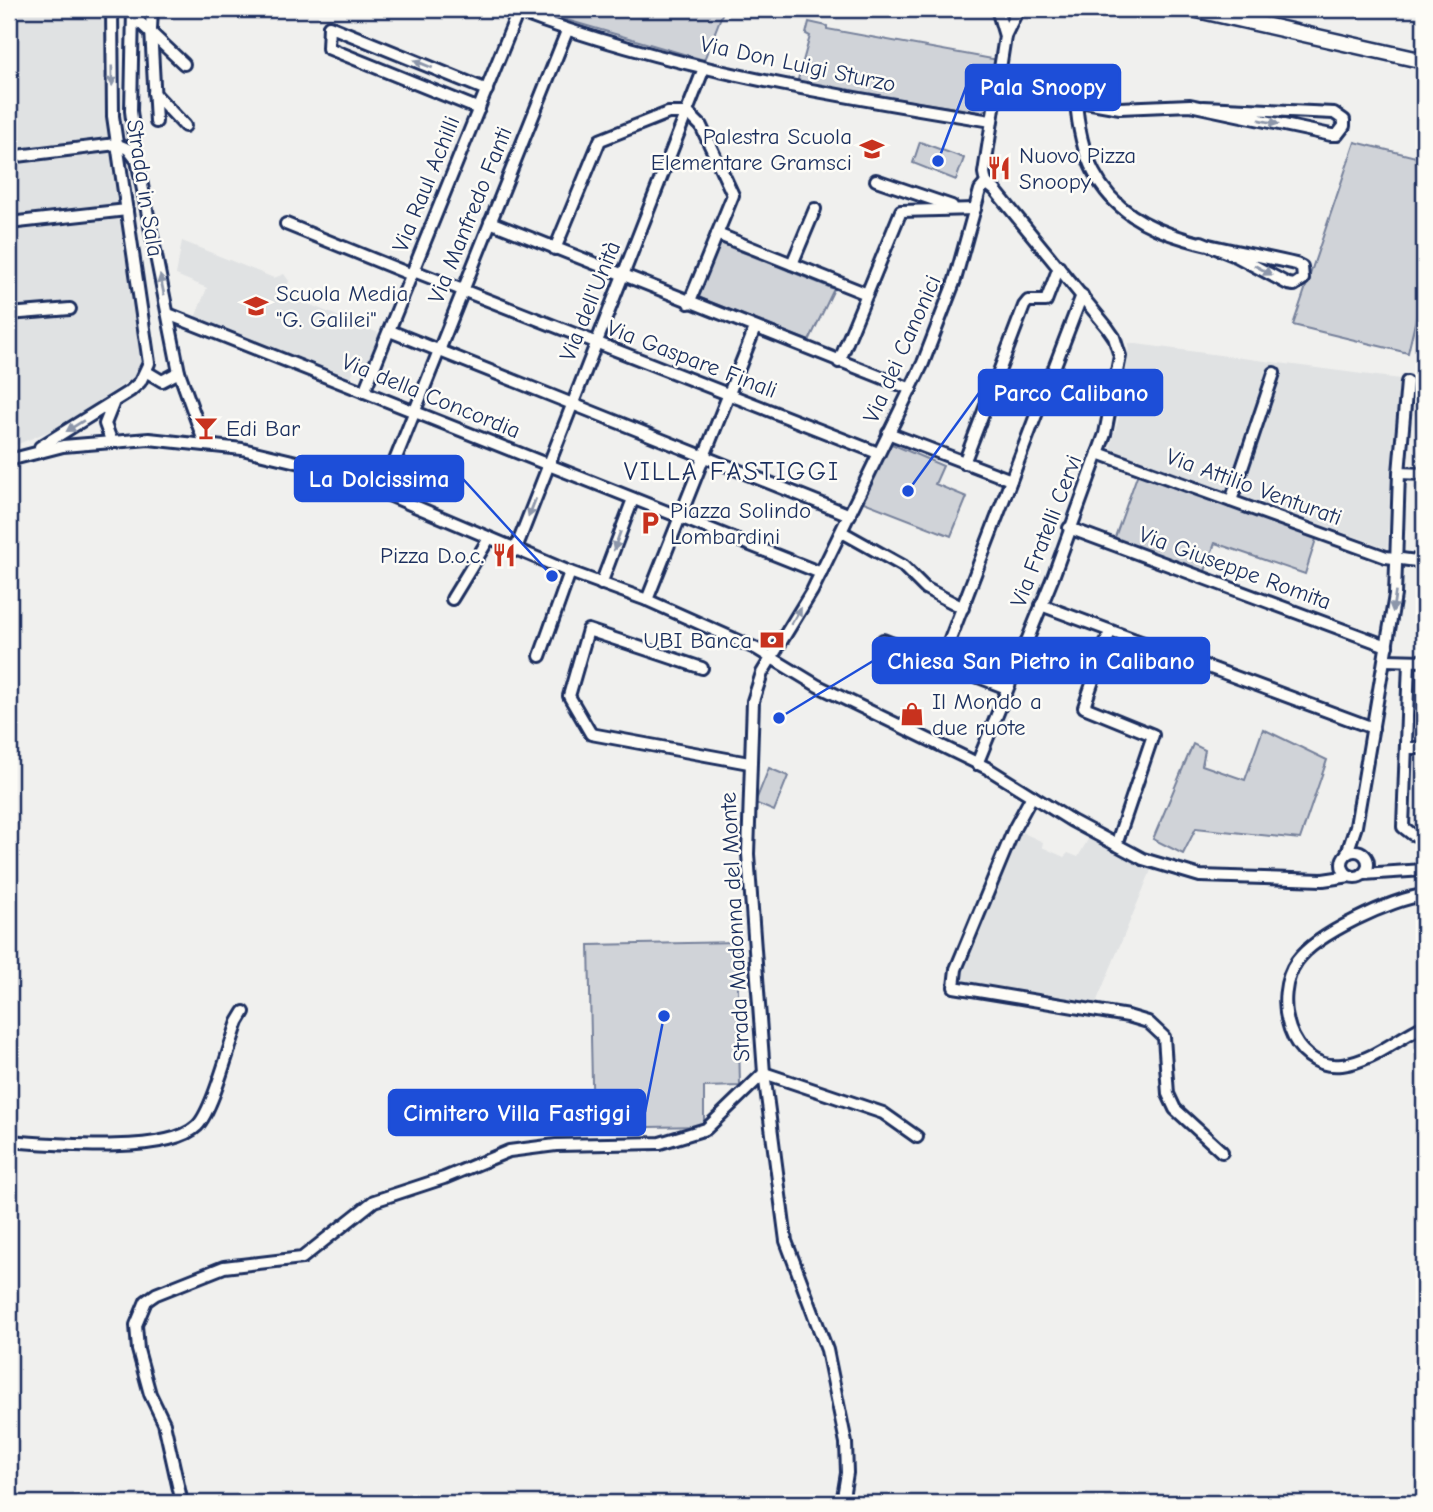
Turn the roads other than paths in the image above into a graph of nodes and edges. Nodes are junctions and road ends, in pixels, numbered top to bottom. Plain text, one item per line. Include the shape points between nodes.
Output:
1 (112, 9) edge
2 (152, 9) edge
3 (997, 9) edge
4 (1018, 9) edge
5 (1193, 9) edge
6 (518, 10) edge
7 (132, 12) edge
8 (151, 29) junction
9 (567, 30) junction
10 (1005, 36) junction
11 (132, 42) junction
12 (401, 55) junction
13 (1424, 61) edge
14 (184, 64) dead end
15 (704, 68) junction
16 (393, 74) junction
17 (998, 87) junction
18 (486, 90) junction
19 (154, 93) junction
20 (1076, 100) junction
21 (1203, 107) junction
22 (479, 109) junction
23 (131, 111) junction
24 (688, 113) junction
25 (991, 121) junction
26 (156, 122) dead end
27 (185, 126) dead end
28 (116, 144) junction
29 (9, 157) edge
30 (137, 160) junction
31 (876, 180) dead end
32 (986, 183) junction
33 (815, 208) dead end
34 (958, 209) junction
35 (975, 209) junction
36 (127, 210) junction
37 (490, 222) junction
38 (9, 223) edge
39 (286, 224) dead end
40 (717, 233) junction
41 (1201, 242) junction
42 (555, 249) junction
43 (792, 264) junction
44 (1059, 267) junction
45 (413, 273) junction
46 (623, 276) junction
47 (462, 290) junction
48 (867, 294) junction
49 (1082, 295) junction
50 (689, 303) junction
51 (70, 309) dead end
52 (9, 314) edge
53 (168, 314) junction
54 (755, 328) junction
55 (390, 331) junction
56 (595, 344) junction
57 (438, 351) junction
58 (839, 362) junction
59 (147, 372) junction
60 (178, 372) junction
61 (1274, 373) dead end
62 (1407, 382) dead end
63 (911, 389) junction
64 (364, 392) junction
65 (727, 396) junction
66 (115, 401) junction
67 (571, 405) junction
68 (414, 412) junction
69 (888, 433) junction
70 (111, 440) junction
71 (205, 444) junction
72 (34, 451) junction
73 (878, 453) junction
74 (1098, 453) junction
75 (703, 458) junction
76 (9, 460) edge
77 (964, 463) junction
78 (548, 464) junction
79 (1399, 473) junction
80 (1424, 474) edge
81 (1011, 480) junction
82 (383, 493) junction
83 (633, 499) junction
84 (1231, 501) junction
85 (850, 515) junction
86 (679, 517) junction
87 (1069, 528) junction
88 (842, 532) junction
89 (488, 540) junction
90 (515, 551) junction
91 (1397, 558) junction
92 (1424, 562) edge
93 (570, 572) junction
94 (821, 573) junction
95 (601, 584) junction
96 (452, 599) dead end
97 (647, 600) junction
98 (1041, 605) junction
99 (963, 608) junction
100 (1110, 631) junction
101 (883, 640) dead end
102 (1387, 646) junction
103 (540, 656) dead end
104 (772, 658) junction
105 (1385, 660) junction
106 (1409, 661) junction
107 (1424, 661) edge
108 (941, 663) junction
109 (702, 667) dead end
110 (1007, 688) junction
111 (1373, 728) junction
112 (1406, 748) junction
113 (1424, 748) edge
114 (749, 763) junction
115 (977, 764) junction
116 (1032, 796) junction
117 (1356, 826) junction
118 (1424, 838) edge
119 (1116, 845) junction
120 (1362, 852) junction
121 (1344, 857) junction
122 (1366, 869) junction
123 (1424, 870) edge
124 (1350, 876) junction
125 (1324, 880) junction
126 (1424, 895) edge
127 (244, 1013) dead end
128 (1424, 1026) edge
129 (764, 1073) junction
130 (917, 1137) dead end
131 (9, 1141) edge
132 (1222, 1152) dead end
133 (182, 1503) edge
134 (842, 1503) edge

1 -> 28 street, Strada in Sala
2 - 8 street, Strada in Sala
3 - 10 street, Via dei Canonici
4 - 10 street, Via dei Canonici
5 - 13 main road
6 - 9 street, Via Don Luigi Sturzo
6 - 18 street, Via Raul Achilli
7 - 8 street, Strada in Sala
7 - 11 street, Strada in Sala
8 - 11 street
8 - 14 street, Strada in Sala
8 - 19 street, Strada in Sala
9 - 15 street, Via Don Luigi Sturzo
9 - 37 street, Via Manfredo Fanti
10 - 17 street, Via dei Canonici
11 - 23 street, Strada in Sala
12 - 16 street
12 - 16 street, Via Raul Achilli via 329,26 328,48
18 -> 12 street, Via Raul Achilli
15 - 24 street, Via dell'Unità
15 - 25 street, Via Don Luigi Sturzo via 792,89
16 - 22 street, Via Raul Achilli
17 - 20 street
17 - 25 street, Via dei Canonici
18 - 22 street, Via Raul Achilli
19 - 26 street, Strada in Sala
19 - 27 street, Strada in Sala
20 - 21 street via 1136,109
20 - 41 street via 1085,158 1107,194 1149,227
21 -> 21 street via 1331,135 1344,126 1340,115 1334,113
22 - 45 street, Via Raul Achilli
23 - 28 street via 127,129
23 - 30 street, Strada in Sala
24 - 40 street via 701,126 733,195
24 - 42 street via 668,113 600,140
24 - 46 street, Via dell'Unità
25 - 32 street, Via dei Canonici
28 - 29 street
28 - 30 street
28 - 36 street, Strada in Sala
53 -> 30 street, Strada in Sala
31 - 34 street
32 - 35 street, Via dei Canonici
32 - 44 street
33 - 43 street
34 - 35 street
34 - 48 street via 901,211
35 - 63 street, Via dei Canonici via 955,280
36 - 38 street
36 - 59 street, Strada in Sala via 149,352
37 - 42 street
37 - 47 street, Via Manfredo Fanti
39 - 45 street, Via Raul Achilli
40 - 43 street
40 - 50 street
41 -> 41 street via 1287,284 1303,279 1302,267 1296,264
42 - 46 street
43 - 48 street
44 - 49 street
44 - 77 street via 1046,301 1028,301 1024,306
45 - 47 street, Via Gaspare Finali
45 - 55 street, Via Raul Achilli
46 - 50 street
46 - 56 street, Via dell'Unità
47 - 56 street, Via Gaspare Finali
47 - 57 street, Via Manfredo Fanti
48 - 58 street
49 - 74 street, Via Fratelli Cervi via 1118,346 1120,356
49 - 81 street
50 - 54 street
51 - 52 street
53 - 60 street, Strada in Sala
53 - 64 street, Via della Concordia
54 - 58 street
54 - 65 street
55 - 57 street
55 - 64 street, Via Raul Achilli
56 - 65 street, Via Gaspare Finali
56 - 67 street, Via dell'Unità
57 - 67 street
57 - 68 street, Via Manfredo Fanti
58 - 63 street
59 - 60 street via 162,381
59 - 66 street
60 - 71 street, Strada in Sala
61 - 84 street
62 - 79 street
63 - 69 street, Via dei Canonici
64 - 68 street, Via della Concordia
65 - 73 street, Via Gaspare Finali
65 - 75 street
66 - 70 street via 105,424
66 -> 72 street
67 - 75 street
67 - 78 street, Via dell'Unità
68 - 78 street, Via della Concordia
68 - 82 street, Via Manfredo Fanti
69 - 73 street, Via dei Canonici
69 - 77 street
70 - 71 street
70 - 72 street
71 - 82 street via 305,464
72 - 76 street
73 - 85 street, Via dei Canonici
74 - 84 street, Via Attilio Venturati
74 - 87 street, Via Fratelli Cervi
75 - 85 street
75 - 86 street
77 - 81 street
78 - 83 street, Via della Concordia
78 -> 90 street, Via dell'Unità
79 - 80 street
79 - 91 street
81 - 99 street
82 - 89 street
83 - 86 street, Via della Concordia
83 -> 95 street
84 - 91 street, Via Attilio Venturati
85 - 88 street, Via dei Canonici
86 - 94 street, Via della Concordia
86 - 97 street
87 - 98 street, Via Fratelli Cervi
87 - 102 street, Via Giuseppe Romita
88 - 94 street, Via dei Canonici
88 - 99 street via 903,566 925,588
89 - 90 street
89 - 96 street
90 - 93 street
91 - 92 street, Via Attilio Venturati
91 -> 102 street
93 - 95 street
93 - 103 street
104 -> 94 street, Via dei Canonici
95 - 97 street
97 - 104 street
98 - 100 street
98 - 110 street, Via Fratelli Cervi
99 - 108 street
100 - 111 street
100 - 119 street via 1084,707 1153,735
101 - 108 street
102 - 105 street
104 - 114 street, Strada Madonna del Monte via 756,685
104 - 115 street via 818,686
105 - 106 street
105 - 111 street
106 - 107 street
106 - 112 street
108 - 110 street
109 - 114 street via 588,630 569,696 592,734
110 - 115 street, Via Fratelli Cervi
111 - 117 street
112 - 113 street
112 - 118 street via 1404,827
114 - 129 street, Strada Madonna del Monte via 748,854
115 - 116 street
116 - 119 street
116 - 132 street via 1014,828 956,969 954,987 1148,1022 1164,1037 1168,1094 1175,1109
117 - 120 street
117 - 121 street
119 - 125 street via 1143,859 1200,876
120 - 121 street
120 - 122 street
121 - 124 street via 1343,870
121 - 125 street
122 - 123 street via 1386,873
122 - 124 street
124 - 125 street
126 - 128 street via 1384,907 1314,946 1292,970 1285,993 1292,1036 1311,1058 1326,1065 1361,1060
127 - 131 street via 207,1112 198,1126 183,1136 155,1144
129 - 130 street, Strada Madonna del Monte via 883,1113
129 - 133 street via 706,1129 660,1143 556,1145 509,1152 374,1201 302,1258 224,1267 146,1301 136,1325 138,1350 164,1423
129 - 134 street, Strada Madonna del Monte via 786,1241 827,1350 846,1443

